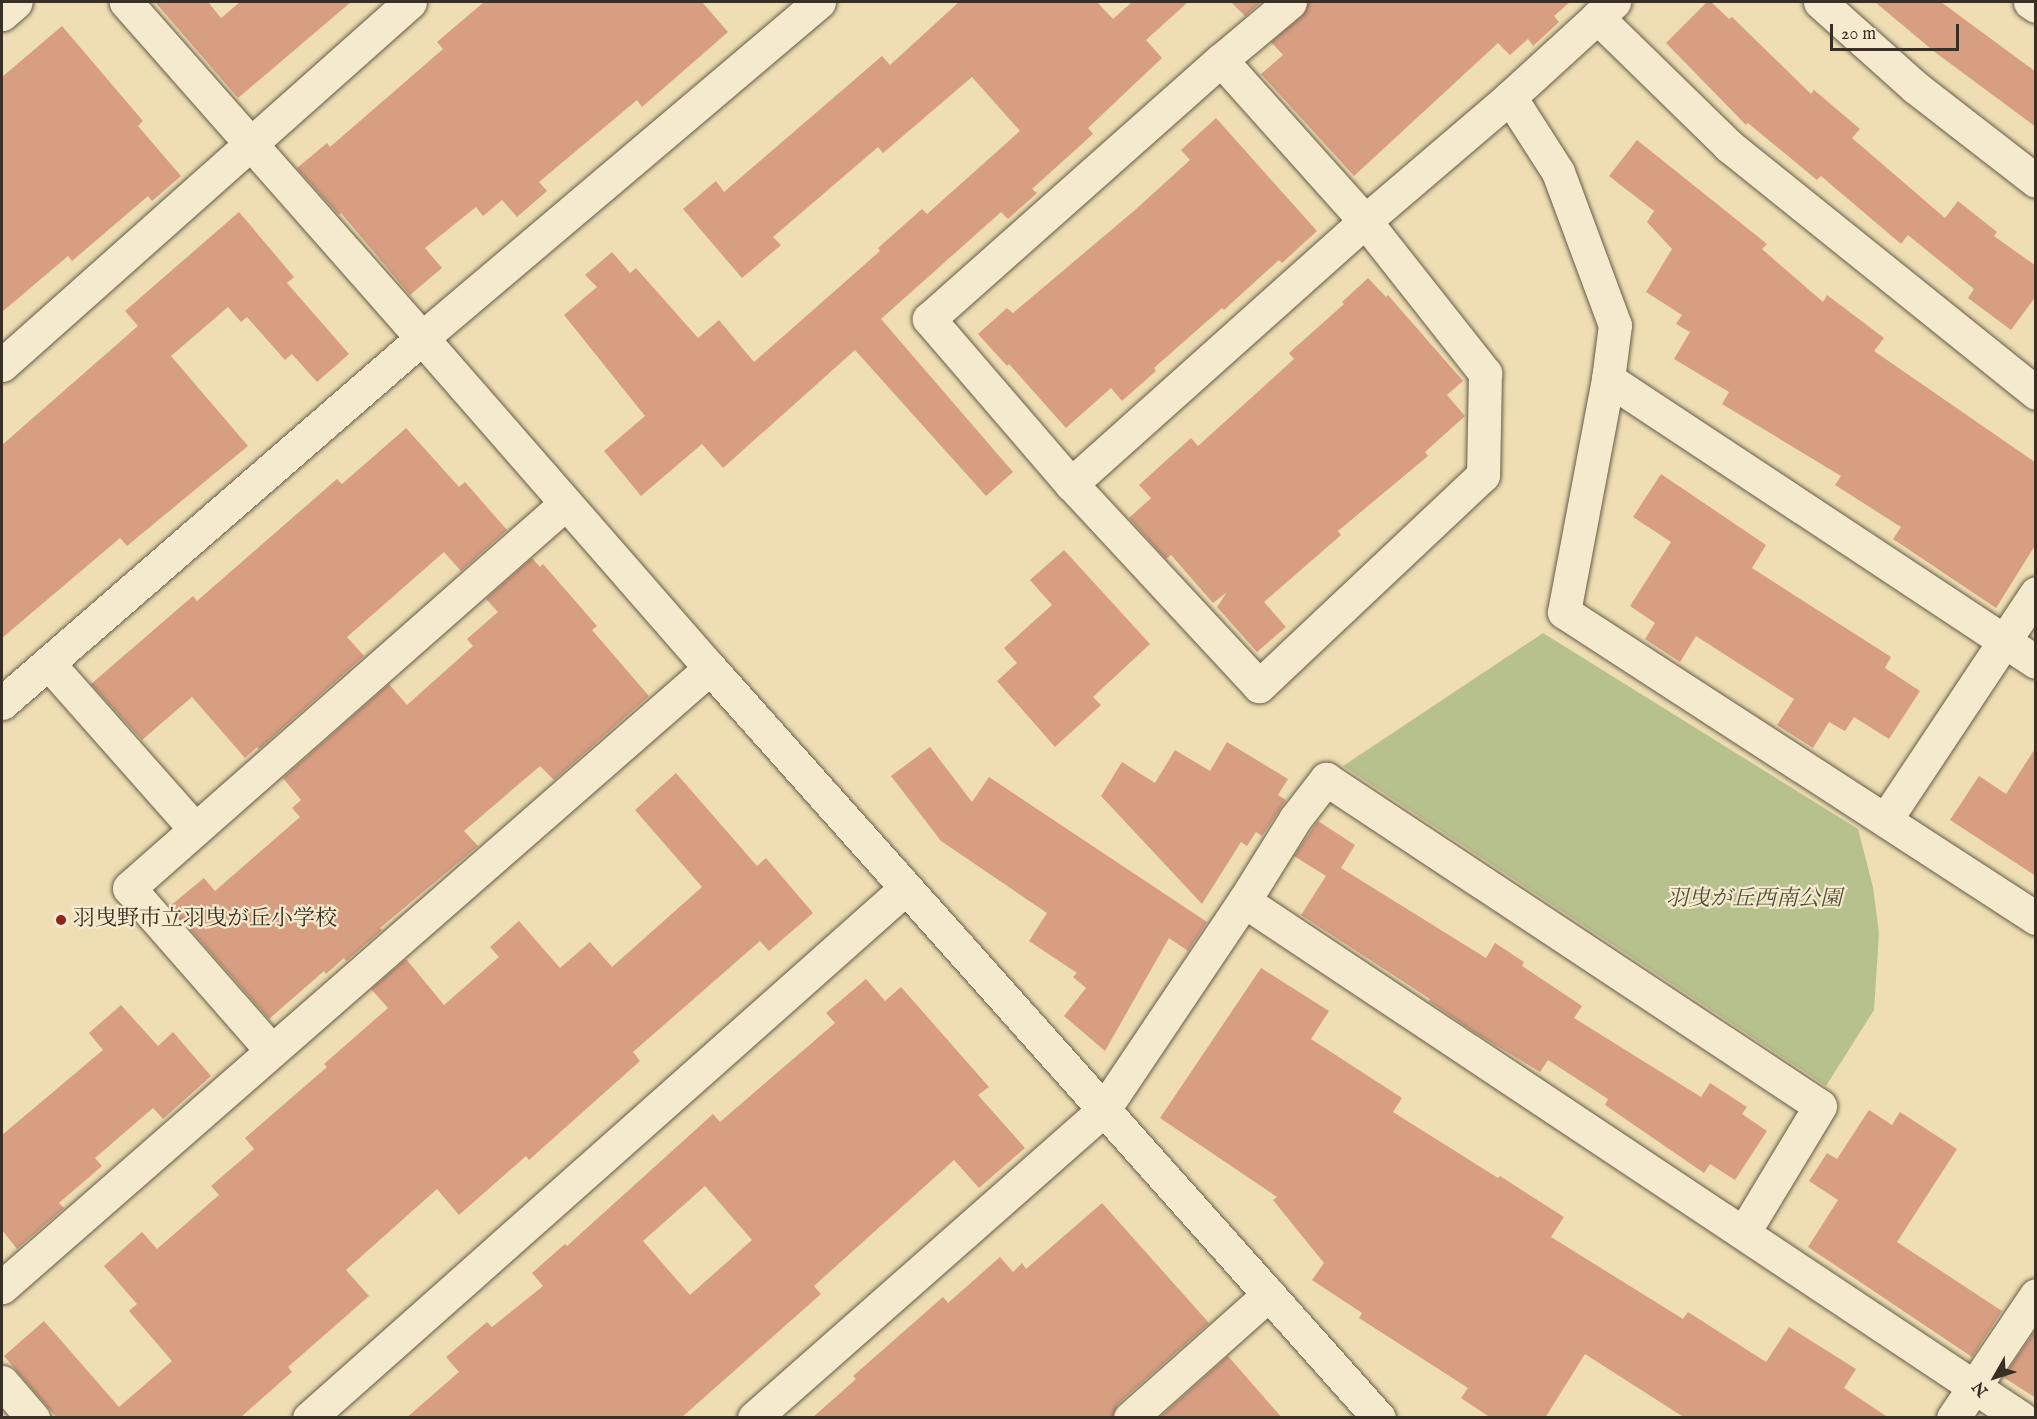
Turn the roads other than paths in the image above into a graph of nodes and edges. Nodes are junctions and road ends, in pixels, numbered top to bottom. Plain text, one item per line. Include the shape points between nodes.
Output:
1 (16, 2) edge
2 (126, 2) edge
3 (410, 2) edge
4 (819, 2) edge
5 (1290, 2) edge
6 (1820, 2) edge
7 (2030, 2) edge
8 (2036, 6) edge
9 (1606, 9) edge
10 (2, 14) edge
11 (1221, 60) junction
12 (1510, 97) junction
13 (252, 145) junction
14 (2036, 180) edge
15 (1365, 221) junction
16 (422, 338) junction
17 (2, 365) edge
18 (1608, 379) junction
19 (2036, 393) edge
20 (1071, 484) junction
21 (566, 503) junction
22 (2036, 593) edge
23 (2003, 643) junction
24 (2036, 662) edge
25 (48, 663) junction
26 (710, 668) junction
27 (2, 703) edge
28 (1886, 819) junction
29 (195, 830) junction
30 (906, 888) junction
31 (1244, 901) junction
32 (2036, 918) edge
33 (271, 1050) junction
34 (1104, 1109) junction
35 (1744, 1232) junction
36 (2, 1287) edge
37 (1269, 1294) junction
38 (2036, 1295) edge
39 (1974, 1385) junction
40 (309, 1418) edge
41 (754, 1418) edge
42 (1130, 1418) edge
43 (1379, 1418) edge
44 (1953, 1418) edge
45 (2021, 1418) edge

1 - 10 street
2 - 13 street
3 - 13 street
4 - 16 street
5 - 11 street
6 - 14 street via 1915,87
7 - 8 street
9 - 12 street
9 - 19 street via 1730,146
11 - 15 street
11 - 20 street via 929,319
12 - 15 street
12 - 18 street via 1558,172 1615,325
13 - 16 street
13 - 17 street
15 - 20 street
15 - 20 street via 1485,373 1483,475 1259,686
16 - 21 street
16 - 25 street
18 - 23 street
18 - 28 street via 1564,612
21 - 26 street
21 - 29 street
22 - 23 street
23 - 24 street
23 - 28 street
25 - 27 street
25 - 29 street
26 - 30 street
26 - 33 street
28 - 32 street
29 - 33 street via 129,888
30 - 34 street
30 - 40 street
31 - 34 street
31 - 35 street
31 - 35 street via 1295,819 1326,778 1820,1106
33 - 36 street
34 - 37 street
34 - 41 street
35 - 39 street
37 - 42 street
37 - 43 street
38 - 39 street
39 - 44 street
39 - 45 street

